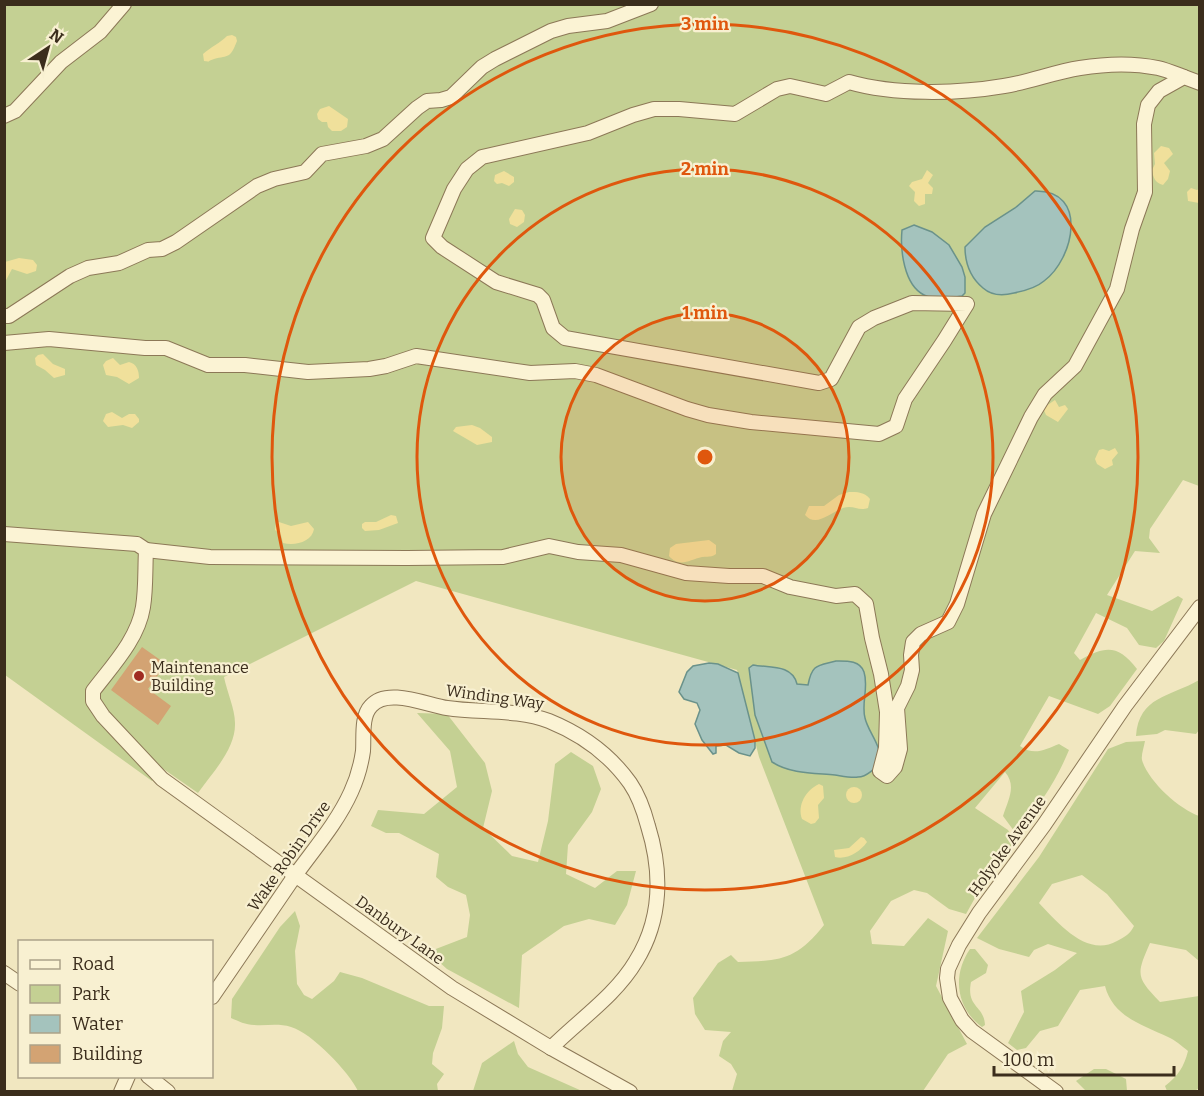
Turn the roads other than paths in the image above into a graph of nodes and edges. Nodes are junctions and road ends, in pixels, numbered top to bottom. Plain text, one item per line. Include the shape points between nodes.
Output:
1 (124, 4) edge
2 (651, 4) edge
3 (1184, 76) junction
4 (1200, 83) edge
5 (4, 116) edge
6 (4, 316) edge
7 (4, 343) edge
8 (4, 534) edge
9 (146, 550) junction
10 (1200, 607) edge
11 (386, 698) joint
12 (296, 875) junction
13 (4, 973) edge
14 (18, 983) edge
15 (213, 996) edge
16 (551, 1048) junction
17 (128, 1078) edge
18 (152, 1078) edge
19 (121, 1092) edge
20 (168, 1092) edge
21 (630, 1092) edge
22 (1056, 1092) edge

1 - 5 street via 100,32 61,62 15,111
2 - 6 street via 607,21 551,31 482,67 451,97 422,104 383,139 322,154 305,172 257,186 176,242 119,262 88,267
3 - 4 street
3 - 7 street via 1158,68 1118,65 1082,67 1004,86 962,90 905,92 849,82 826,94 790,86 777,89 735,114 654,109 588,133 482,157 467,169 454,189 433,238 496,282 538,295 553,328 565,338 819,383 831,379 859,327 874,318 912,303 967,304 905,399 896,426 879,434 708,415 576,371 530,373 416,356 369,369 308,372 208,364 166,348 49,339
3 - 9 street via 1159,91 1148,105 1144,124 1145,192 1117,289 1075,366 1045,394 1031,417 984,514 948,622 913,642 912,670 897,708 900,749 895,767 887,776 880,771 886,748 887,712 881,674 866,604 855,594 836,596 790,587 763,576 686,573 621,555 549,546 503,557 407,558 210,557
8 - 9 street via 137,544
9 - 12 street, Danbury Lane via 143,608 132,638 93,692 93,701 162,779
10 - 22 street, Holyoke Avenue via 979,912 948,969 950,998 962,1020
11 - 12 street, Wake Robin Drive via 371,705 366,716 363,753 351,792 332,827
11 - 16 street, Winding Way via 401,697 445,708 546,720 599,750 631,784 643,807 659,879 653,923 636,962 614,989
12 - 15 street, Wake Robin Drive
12 - 16 street, Danbury Lane via 452,988
13 - 14 street
16 - 21 street, Danbury Lane
17 - 19 street
18 - 20 street

